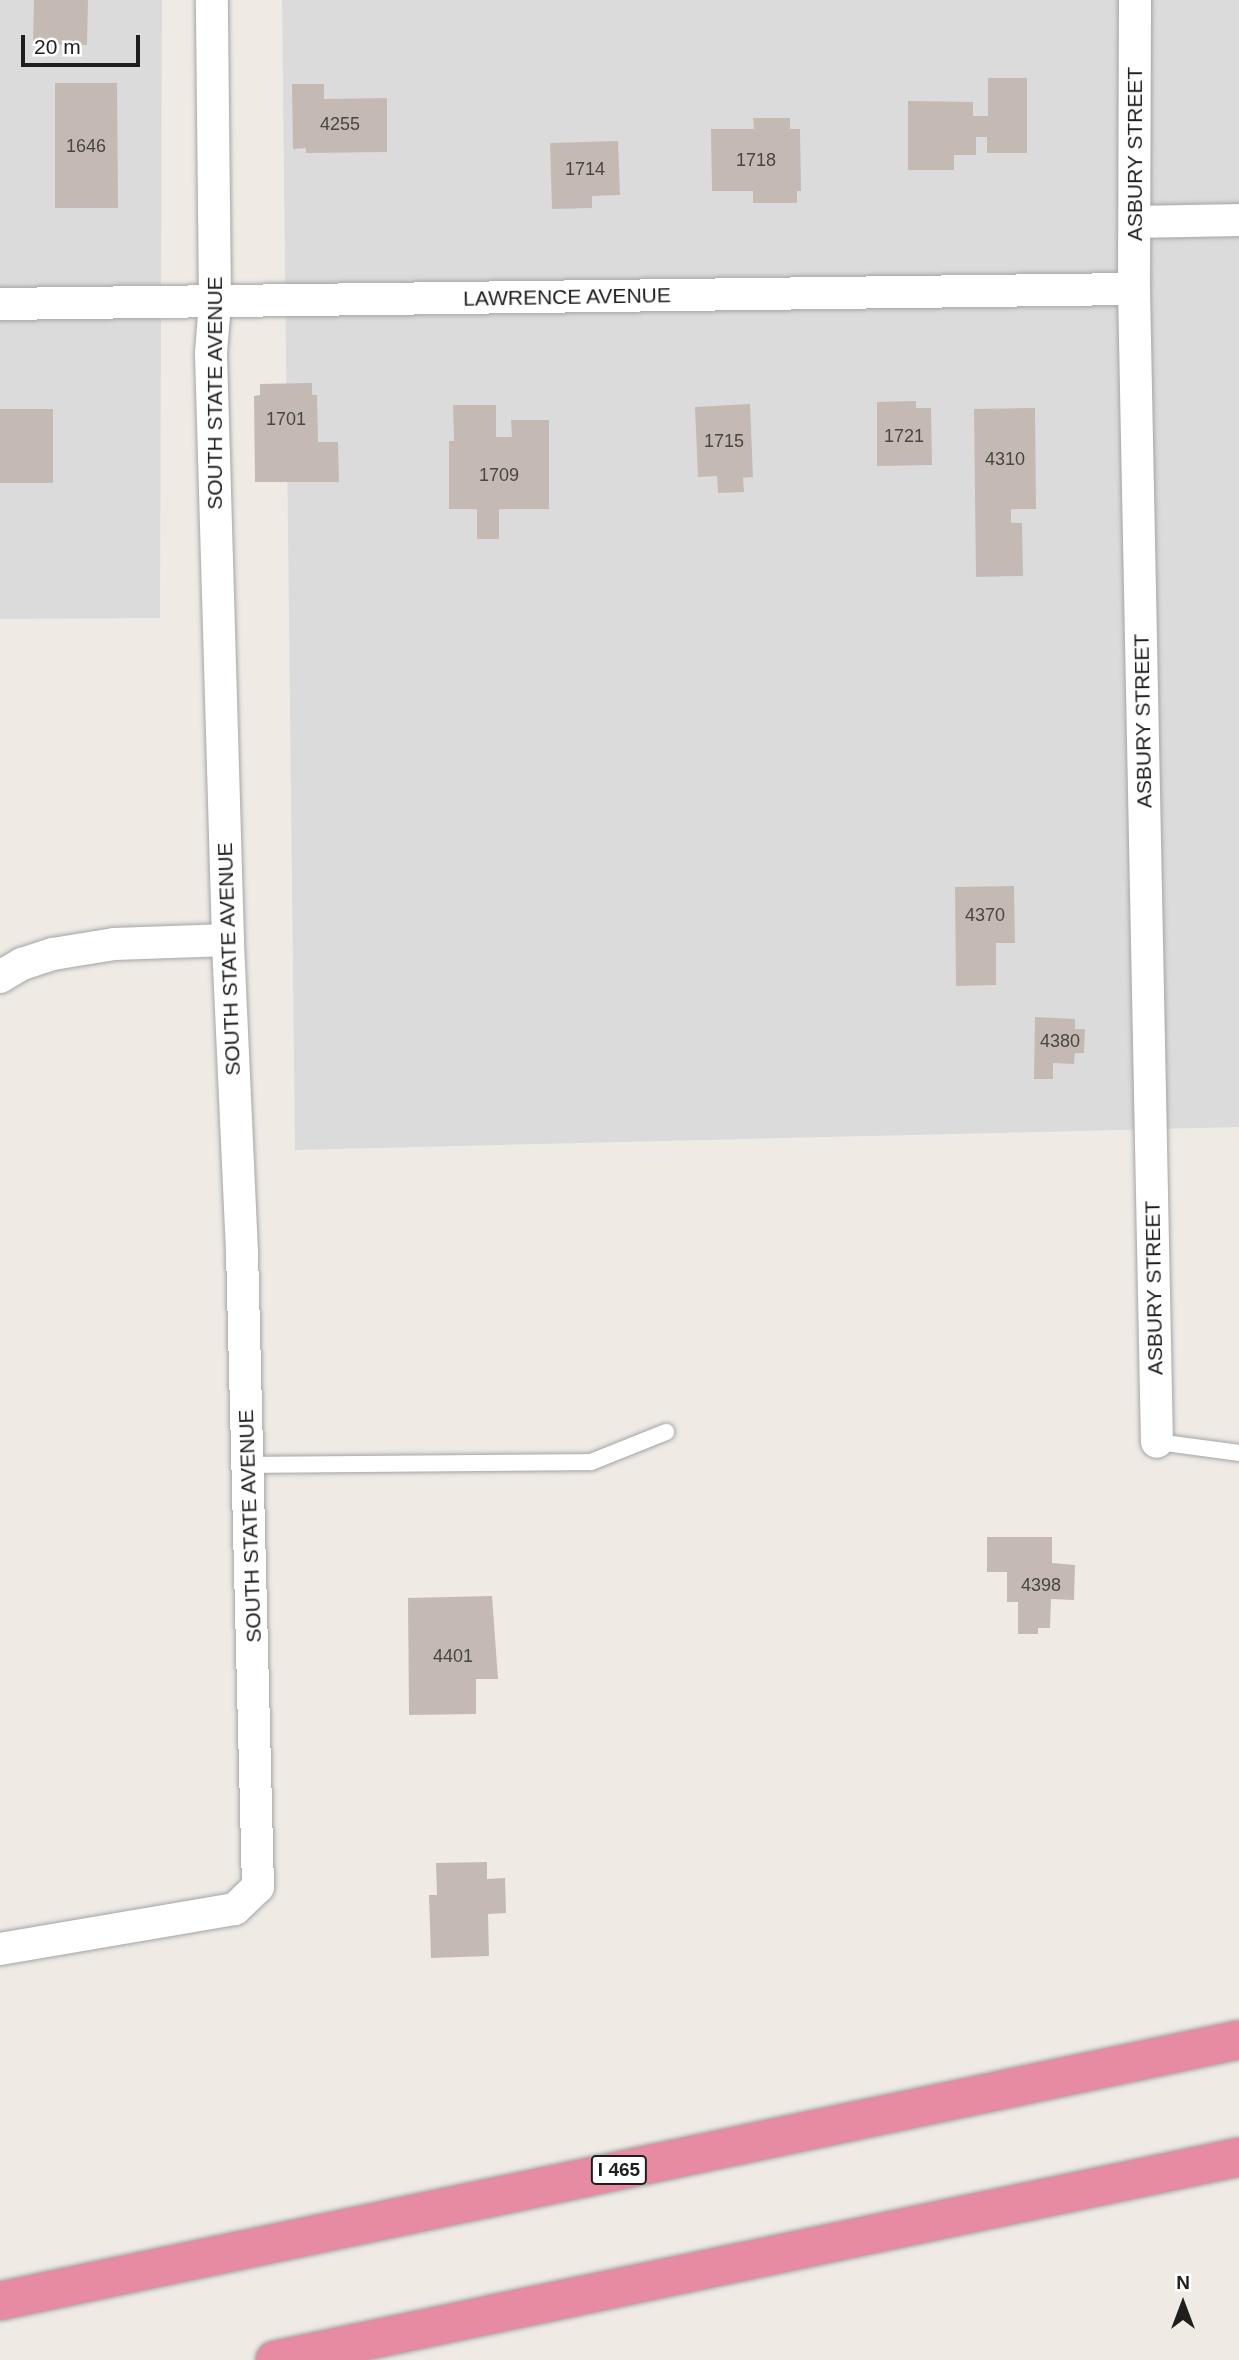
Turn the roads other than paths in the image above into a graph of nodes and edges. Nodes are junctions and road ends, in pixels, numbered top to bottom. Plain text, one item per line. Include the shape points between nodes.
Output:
1 (212, 0) edge
2 (1135, 0) edge
3 (1239, 220) edge
4 (1135, 222) junction
5 (1134, 289) junction
6 (215, 302) junction
7 (0, 304) edge
8 (228, 940) junction
9 (0, 977) edge
10 (666, 1432) dead end
11 (1157, 1442) joint
12 (1239, 1453) edge
13 (248, 1465) junction
14 (0, 1949) edge
15 (1239, 2040) edge
16 (1239, 2157) edge
17 (0, 2301) edge
18 (275, 2360) edge

1 - 6 street, SOUTH STATE AVENUE
2 - 4 street, ASBURY STREET
3 - 4 street
4 - 5 street, ASBURY STREET
5 - 6 street, LAWRENCE AVENUE
5 - 11 street, ASBURY STREET
6 - 7 street, LAWRENCE AVENUE
6 - 8 street, SOUTH STATE AVENUE via 211,353
8 - 9 street via 114,944 52,954
8 - 13 street, SOUTH STATE AVENUE
10 - 13 lane via 591,1462
11 - 12 lane
13 - 14 street, SOUTH STATE AVENUE via 258,1887 235,1909
15 - 17 highway, I 465
16 - 18 highway

